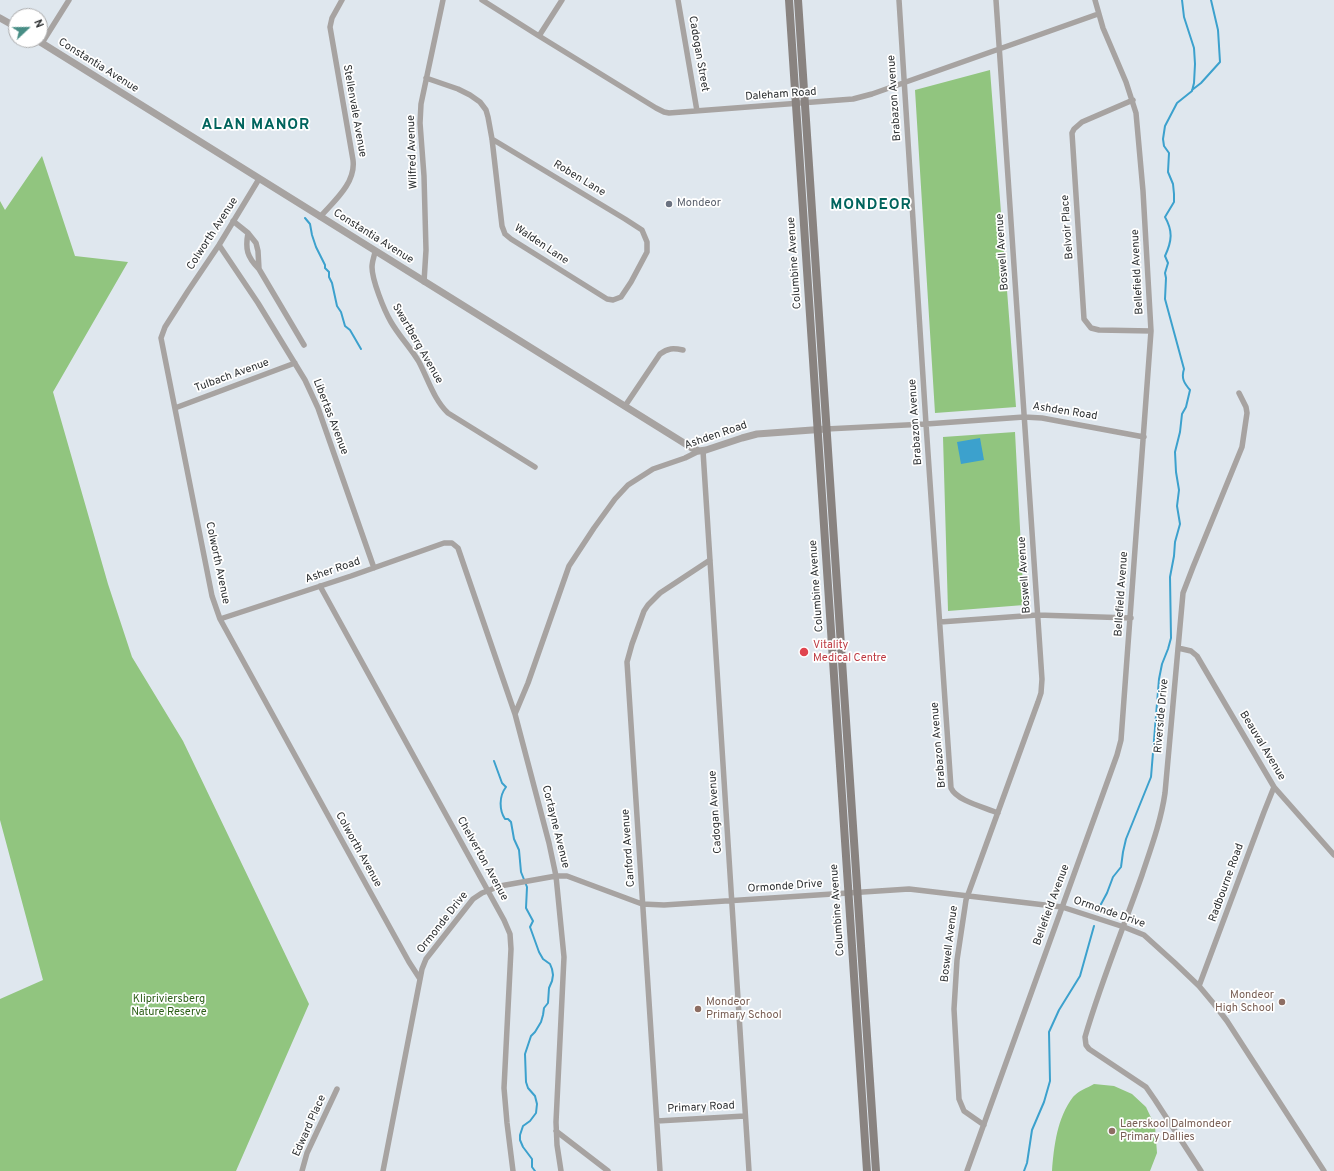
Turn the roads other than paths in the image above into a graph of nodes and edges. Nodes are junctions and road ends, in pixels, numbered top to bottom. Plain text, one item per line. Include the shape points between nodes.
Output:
1 (69, 0) edge
2 (342, 0) edge
3 (443, 0) edge
4 (482, 0) edge
5 (562, 0) edge
6 (678, 0) edge
7 (789, 0) edge
8 (798, 0) edge
9 (899, 0) edge
10 (996, 0) edge
11 (1095, 0) edge
12 (1098, 14) junction
13 (48, 29) edge
14 (539, 36) junction
15 (48, 48) edge
16 (999, 48) junction
17 (426, 78) junction
18 (904, 82) junction
19 (1133, 100) junction
20 (804, 103) junction
21 (796, 104) junction
22 (697, 111) junction
23 (492, 139) junction
24 (259, 179) junction
25 (807, 214) junction
26 (320, 217) junction
27 (233, 221) junction
28 (248, 233) junction
29 (219, 245) junction
30 (647, 245) joint
31 (375, 252) junction
32 (259, 269) junction
33 (424, 282) junction
34 (819, 319) junction
35 (810, 320) junction
36 (1151, 332) junction
37 (304, 345) dead end
38 (683, 350) dead end
39 (295, 363) junction
40 (1239, 393) dead end
41 (625, 406) junction
42 (176, 408) junction
43 (1024, 417) junction
44 (926, 424) junction
45 (826, 429) junction
46 (818, 430) junction
47 (1144, 437) junction
48 (701, 451) junction
49 (535, 467) dead end
50 (452, 543) joint
51 (834, 545) junction
52 (825, 546) junction
53 (710, 560) junction
54 (374, 568) junction
55 (320, 586) junction
56 (1037, 615) junction
57 (1131, 618) junction
58 (220, 619) junction
59 (940, 622) junction
60 (1178, 648) junction
61 (833, 660) junction
62 (842, 660) junction
63 (515, 714) junction
64 (840, 774) junction
65 (849, 774) junction
66 (1274, 787) junction
67 (998, 813) junction
68 (1334, 855) edge
69 (556, 876) junction
70 (488, 890) junction
71 (857, 892) junction
72 (848, 893) junction
73 (968, 895) junction
74 (732, 900) junction
75 (642, 904) junction
76 (1062, 907) junction
77 (1124, 927) junction
78 (420, 979) junction
79 (1199, 986) junction
80 (866, 1016) junction
81 (856, 1017) junction
82 (337, 1089) dead end
83 (745, 1116) junction
84 (657, 1121) junction
85 (984, 1125) junction
86 (556, 1131) junction
87 (864, 1136) junction
88 (873, 1136) junction
89 (302, 1171) edge
90 (383, 1171) edge
91 (513, 1171) edge
92 (561, 1171) edge
93 (608, 1171) edge
94 (660, 1171) edge
95 (750, 1171) edge
96 (867, 1171) edge
97 (876, 1171) edge
98 (967, 1171) edge
99 (1201, 1171) edge
100 (1324, 1171) edge

1 - 13 street
2 - 26 street, Stellenvale Avenue via 330,27 354,172 349,182
3 - 17 street, Wilfred Avenue
4 - 14 street, Daleham Road
5 - 14 street
6 - 22 street, Cadogan Street
7 - 21 main road, Columbine Avenue
8 - 20 main road, Columbine Avenue
9 - 18 street, Brabazon Avenue
10 - 16 street, Boswell Avenue
11 - 12 street, Bellefield Avenue
12 - 16 street, Daleham Road
12 - 19 street, Bellefield Avenue
14 - 22 street, Daleham Road via 660,111
15 - 24 street, Constantia Avenue
16 - 18 street, Daleham Road
16 - 43 street, Boswell Avenue
17 - 23 street, Walden Lane via 458,89 480,102 486,110
17 - 33 street, Wilfred Avenue via 420,123 426,250
18 - 20 street, Daleham Road via 854,99
18 - 44 street, Brabazon Avenue
19 - 36 street, Bellefield Avenue via 1138,128
19 - 36 street, Belvoir Place via 1082,122 1072,133 1084,319 1091,328 1099,330
20 - 21 street, Daleham Road
20 - 25 main road, Columbine Avenue
21 - 22 street, Daleham Road
21 - 25 main road, Columbine Avenue
23 - 30 street, Roben Lane via 638,227 645,236
23 - 30 street, Walden Lane via 502,226 505,234 511,239 611,300 621,297 631,282 646,255
24 - 26 street, Constantia Avenue
24 - 27 street, Colworth Avenue
25 - 34 main road, Columbine Avenue
25 - 35 main road, Columbine Avenue
26 - 31 street, Constantia Avenue
27 - 28 street
27 - 29 street, Colworth Avenue
28 - 32 street via 256,244
28 - 32 street via 247,250 252,263
29 - 39 street, Libertas Avenue
29 - 42 street, Colworth Avenue via 162,334
31 - 33 street, Constantia Avenue
31 - 49 street, Swartberg Avenue via 372,273 388,314 416,356 443,409
32 - 37 street
33 - 41 street, Constantia Avenue
34 - 35 main road
34 - 45 main road, Columbine Avenue
35 - 46 main road, Columbine Avenue
36 - 47 street, Bellefield Avenue
38 - 41 street via 671,348 660,354
39 - 42 street, Tulbach Avenue
39 - 54 street, Libertas Avenue via 314,398
40 - 60 street, Riverside Drive via 1247,413 1242,447 1186,586 1182,601
41 - 48 street, Constantia Avenue via 689,447
42 - 58 street, Colworth Avenue via 212,596
43 - 44 street, Ashden Road
43 - 47 street, Ashden Road
43 - 56 street, Boswell Avenue
44 - 45 street, Ashden Road
44 - 59 street, Brabazon Avenue
45 - 46 street, Ashden Road
45 - 51 main road, Columbine Avenue
46 - 48 street, Ashden Road via 757,434
46 - 52 main road, Columbine Avenue
47 - 57 street, Bellefield Avenue
48 - 53 street, Cadogan Avenue
48 - 63 street, Ashden Road via 653,469 628,485 594,528 569,566
50 - 54 street, Asher Road via 444,543
50 - 63 street, Cortayne Avenue via 460,553
51 - 52 main road
51 - 62 main road, Columbine Avenue
52 - 61 main road, Columbine Avenue
53 - 74 street, Cadogan Avenue
53 - 75 street, Canford Avenue via 652,600 644,611 628,656 626,670
54 - 55 street, Asher Road
55 - 58 street, Asher Road
55 - 70 street, Chelverton Avenue
56 - 57 street
56 - 59 street
56 - 67 street, Boswell Avenue via 1041,693
57 - 76 street, Bellefield Avenue via 1120,747
58 - 78 street, Colworth Avenue
59 - 67 street, Brabazon Avenue via 951,788 962,798
60 - 66 street, Beauval Avenue via 1191,651 1200,661
60 - 77 street, Riverside Drive via 1163,805
61 - 62 main road
61 - 64 main road, Columbine Avenue
62 - 65 main road, Columbine Avenue
63 - 69 street, Cortayne Avenue
64 - 65 main road
64 - 72 main road, Columbine Avenue
65 - 71 main road, Columbine Avenue
66 - 68 street, Beauval Avenue
66 - 79 street, Radbourne Road
67 - 73 street, Boswell Avenue
69 - 70 street, Ormonde Drive
69 - 75 street, Ormonde Drive via 580,880
69 - 86 street, Cortayne Avenue via 564,957
70 - 78 street, Ormonde Drive via 473,899 432,951 424,964
70 - 91 street, Chelverton Avenue via 511,939 504,1088
71 - 72 street, Ormonde Drive
71 - 73 street, Ormonde Drive via 909,889
71 - 80 main road, Columbine Avenue
72 - 74 street, Ormonde Drive
72 - 81 main road, Columbine Avenue
73 - 76 street, Ormonde Drive
73 - 85 street, Boswell Avenue via 964,905 955,984 959,1099 964,1111
74 - 75 street, Ormonde Drive
74 - 83 street, Cadogan Avenue
75 - 84 street, Canford Avenue
76 - 77 street, Ormonde Drive
76 - 85 street, Bellefield Avenue
77 - 79 street, Ormonde Drive via 1149,938
77 - 99 street, Riverside Drive via 1085,1042 1092,1051 1151,1093
78 - 90 street, Ormonde Drive
79 - 100 street, Ormonde Drive via 1227,1021
80 - 81 main road
80 - 88 main road, Columbine Avenue
81 - 87 main road, Columbine Avenue
82 - 89 street, Edward Place via 307,1153
83 - 84 street, Primary Road
83 - 95 street, Cadogan Avenue
84 - 94 street, Canford Avenue
85 - 98 street, Bellefield Avenue
86 - 92 street, Cortayne Avenue
86 - 93 street
87 - 88 main road
87 - 96 main road, Columbine Avenue
88 - 97 main road, Columbine Avenue

